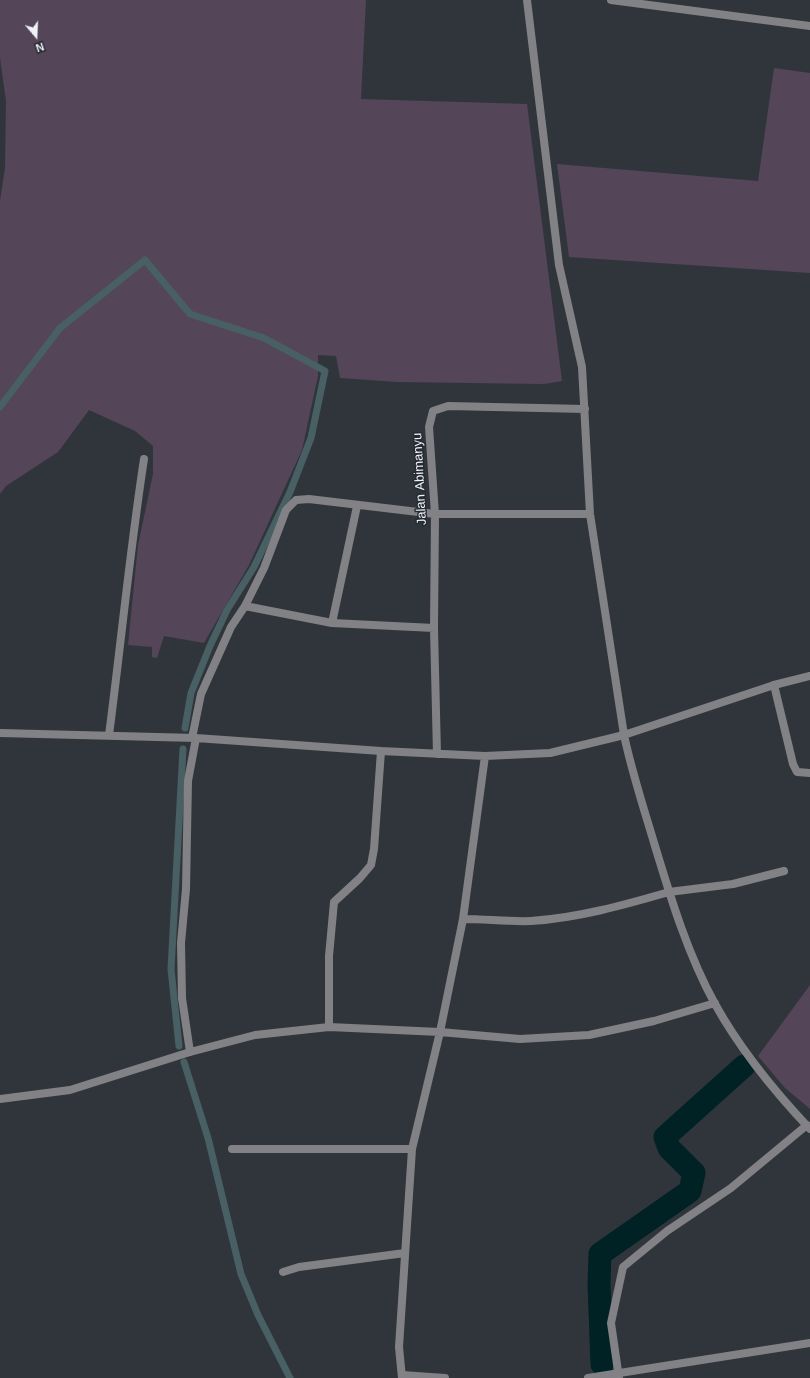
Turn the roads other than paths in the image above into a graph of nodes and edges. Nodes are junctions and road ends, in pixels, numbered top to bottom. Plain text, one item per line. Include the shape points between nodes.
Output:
1 (527, 0) edge
2 (611, 0) edge
3 (810, 26) edge
4 (585, 409) junction
5 (144, 459) dead end
6 (357, 506) junction
7 (435, 514) junction
8 (590, 514) junction
9 (245, 606) junction
10 (332, 623) junction
11 (434, 628) junction
12 (810, 676) edge
13 (774, 684) junction
14 (0, 733) edge
15 (110, 735) junction
16 (624, 735) junction
17 (194, 738) junction
18 (381, 751) junction
19 (437, 754) junction
20 (485, 756) junction
21 (810, 773) edge
22 (784, 872) dead end
23 (669, 892) junction
24 (463, 919) junction
25 (715, 1003) junction
26 (329, 1027) junction
27 (440, 1032) junction
28 (190, 1052) junction
29 (0, 1099) edge
30 (809, 1125) edge
31 (232, 1149) dead end
32 (412, 1149) junction
33 (405, 1253) junction
34 (283, 1272) dead end
35 (810, 1343) edge
36 (402, 1376) edge
37 (618, 1376) edge
38 (445, 1378) edge
39 (588, 1378) edge

1 - 4 street via 559,266 582,367
2 - 3 street
4 - 7 street, Jalan Abimanyu via 448,406 433,411 429,428
4 - 8 street
5 - 15 street via 132,540
6 - 7 street
6 - 9 street via 310,499 296,500 286,510 264,568
6 - 10 street
7 - 8 street
7 - 11 street, Jalan Abimanyu
8 - 16 street
9 - 10 street
9 - 17 street via 231,627 201,694
10 - 11 street
11 - 19 street, Jalan Abimanyu
12 - 13 street
13 - 16 street
13 - 21 street via 793,764 797,772
14 - 15 street
15 - 17 street
16 - 20 street via 550,753
16 - 23 street
17 - 18 street
17 - 28 street via 188,781 186,889 180,943 182,998
18 - 19 street
18 - 26 street via 371,865 334,902 329,956
19 - 20 street
20 - 24 street
22 - 23 street via 733,884
23 - 24 street via 567,917 530,921
23 - 25 street via 690,948
24 - 27 street
25 - 27 street via 654,1021 588,1036 520,1039
25 - 30 street via 747,1055
26 - 27 street
26 - 28 street via 255,1035
27 - 32 street
28 - 29 street via 70,1090
30 - 37 street via 731,1188 667,1231 623,1267 611,1323
31 - 32 street
32 - 33 street
33 - 34 street via 299,1267
33 - 36 street via 399,1346
35 - 37 street
36 - 38 street
37 - 39 street

